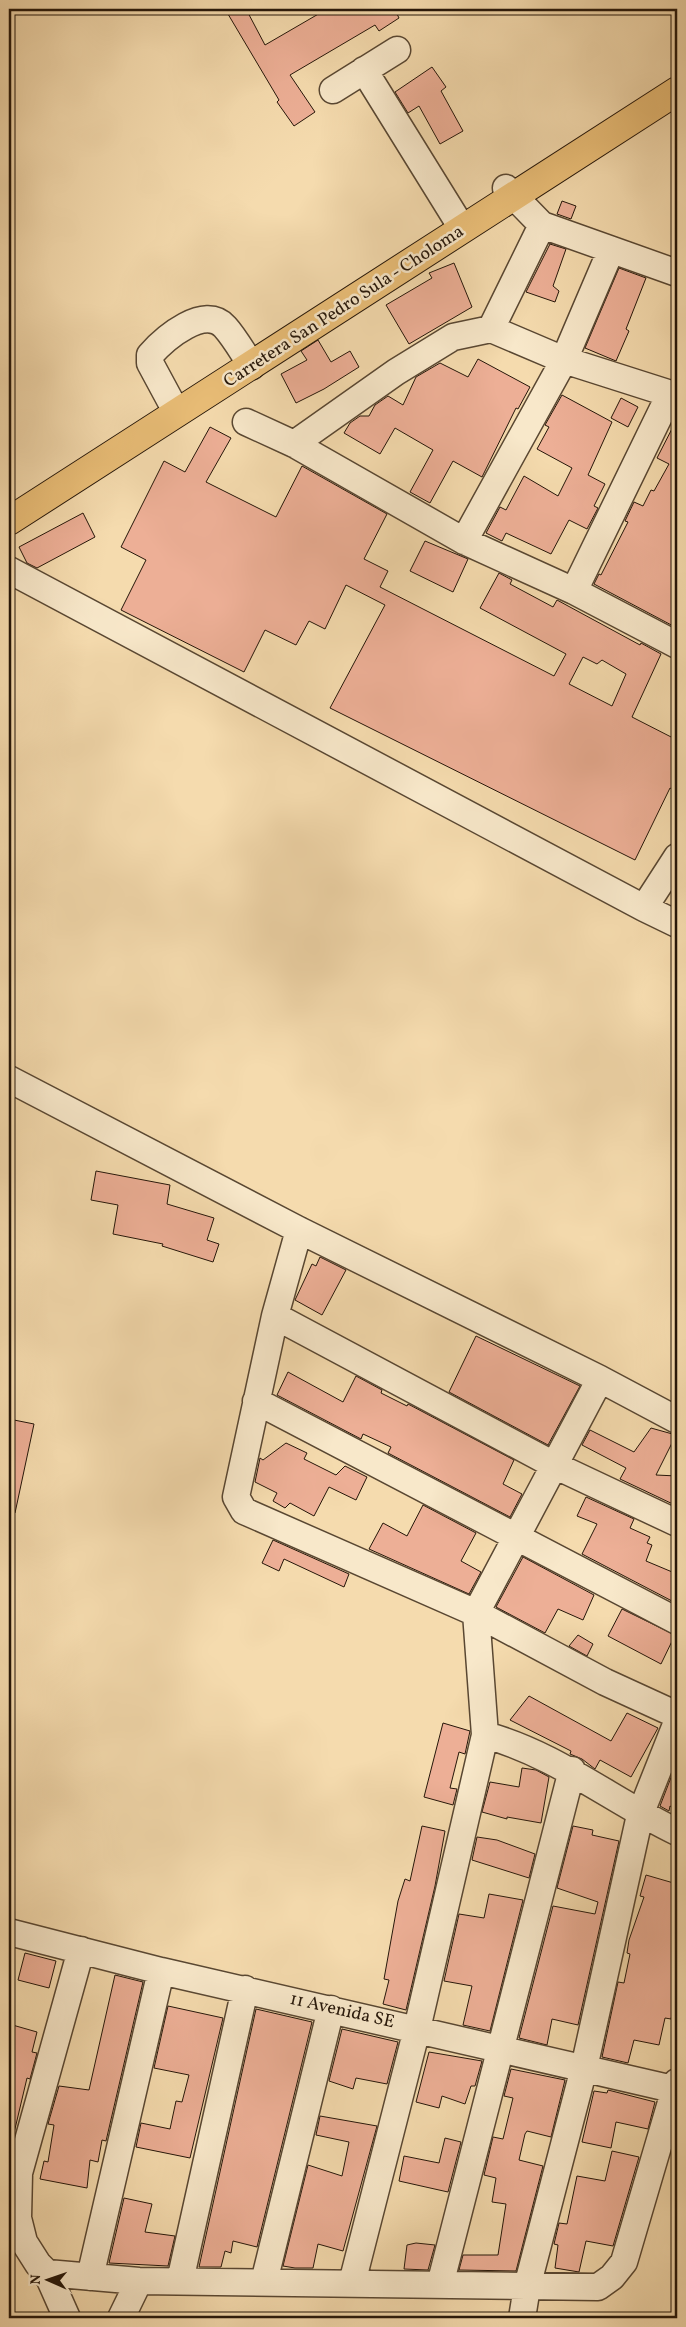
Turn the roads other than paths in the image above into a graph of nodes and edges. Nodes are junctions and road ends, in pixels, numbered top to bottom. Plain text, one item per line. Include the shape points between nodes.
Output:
1 (397, 50) dead end
2 (364, 70) junction
3 (676, 89) edge
4 (333, 90) dead end
5 (510, 193) junction
6 (457, 220) junction
7 (542, 225) junction
8 (611, 250) junction
9 (677, 272) edge
10 (491, 329) junction
11 (564, 360) junction
12 (248, 361) junction
13 (674, 395) edge
14 (171, 402) junction
15 (246, 422) dead end
16 (294, 444) junction
17 (9, 506) edge
18 (9, 521) edge
19 (464, 540) junction
20 (9, 570) edge
21 (574, 591) junction
22 (677, 645) edge
23 (677, 857) edge
24 (644, 908) junction
25 (677, 924) edge
26 (9, 1079) edge
27 (300, 1230) junction
28 (276, 1316) junction
29 (600, 1379) junction
30 (256, 1401) junction
31 (677, 1420) edge
32 (556, 1466) junction
33 (677, 1523) edge
34 (516, 1537) junction
35 (476, 1612) junction
36 (677, 1621) edge
37 (677, 1715) edge
38 (677, 1722) edge
39 (486, 1735) junction
40 (572, 1770) junction
41 (640, 1814) junction
42 (677, 1832) edge
43 (9, 1932) edge
44 (81, 1950) junction
45 (160, 1971) junction
46 (245, 1989) junction
47 (331, 2008) junction
48 (417, 2029) junction
49 (501, 2048) junction
50 (584, 2068) junction
51 (676, 2087) edge
52 (14, 2172) edge
53 (47, 2272) junction
54 (90, 2277) junction
55 (139, 2281) junction
56 (180, 2281) junction
57 (264, 2282) junction
58 (352, 2283) junction
59 (440, 2285) junction
60 (527, 2287) junction
61 (67, 2318) edge
62 (121, 2318) edge
63 (522, 2318) edge

1 - 2 street
2 - 4 street
2 - 6 street
3 - 5 main road, Carretera San Pedro Sula - Choloma
5 - 6 main road, Carretera San Pedro Sula - Choloma
5 - 7 street
5 - 12 main road, Carretera San Pedro Sula - Choloma
6 - 12 main road, Carretera San Pedro Sula - Choloma
7 - 8 street
7 - 10 street
8 - 9 street
8 - 11 street
10 - 11 street
10 - 16 street via 453,337 396,372
11 - 13 street
11 - 19 street
12 - 14 main road, Carretera San Pedro Sula - Choloma
12 - 14 street via 224,326 213,319 199,319 161,342 150,354 150,363
12 - 18 main road, Carretera San Pedro Sula - Choloma
13 - 21 street
14 - 17 main road, Carretera San Pedro Sula - Choloma
15 - 16 street
16 - 19 street
19 - 21 street
20 - 24 street
21 - 22 street
23 - 24 street
24 - 25 street
26 - 27 street
27 - 28 street
27 - 29 street
28 - 30 street
28 - 32 street
29 - 31 street
29 - 32 street
30 - 34 street
30 - 35 street via 236,1497 244,1511
32 - 33 street
32 - 34 street
34 - 35 street
34 - 36 street
35 - 37 street via 605,1682
35 - 39 street
38 - 41 street
39 - 40 street
39 - 48 street
40 - 41 street
40 - 49 street
41 - 42 street
41 - 50 street
43 - 44 street, 11 Avenida SE
44 - 45 street, 11 Avenida SE
44 - 52 street
45 - 46 street, 11 Avenida SE
45 - 54 street
46 - 47 street, 11 Avenida SE
46 - 56 street
47 - 48 street, 11 Avenida SE
47 - 57 street
48 - 49 street, 11 Avenida SE
48 - 58 street
49 - 50 street, 11 Avenida SE
49 - 59 street
50 - 51 street, 11 Avenida SE
50 - 60 street
51 - 60 street via 624,2262 598,2287
52 - 53 street via 18,2218 24,2242
53 - 54 street
53 - 61 street
54 - 55 street
55 - 56 street
55 - 62 street
56 - 57 street
57 - 58 street
58 - 59 street
59 - 60 street
60 - 63 street

